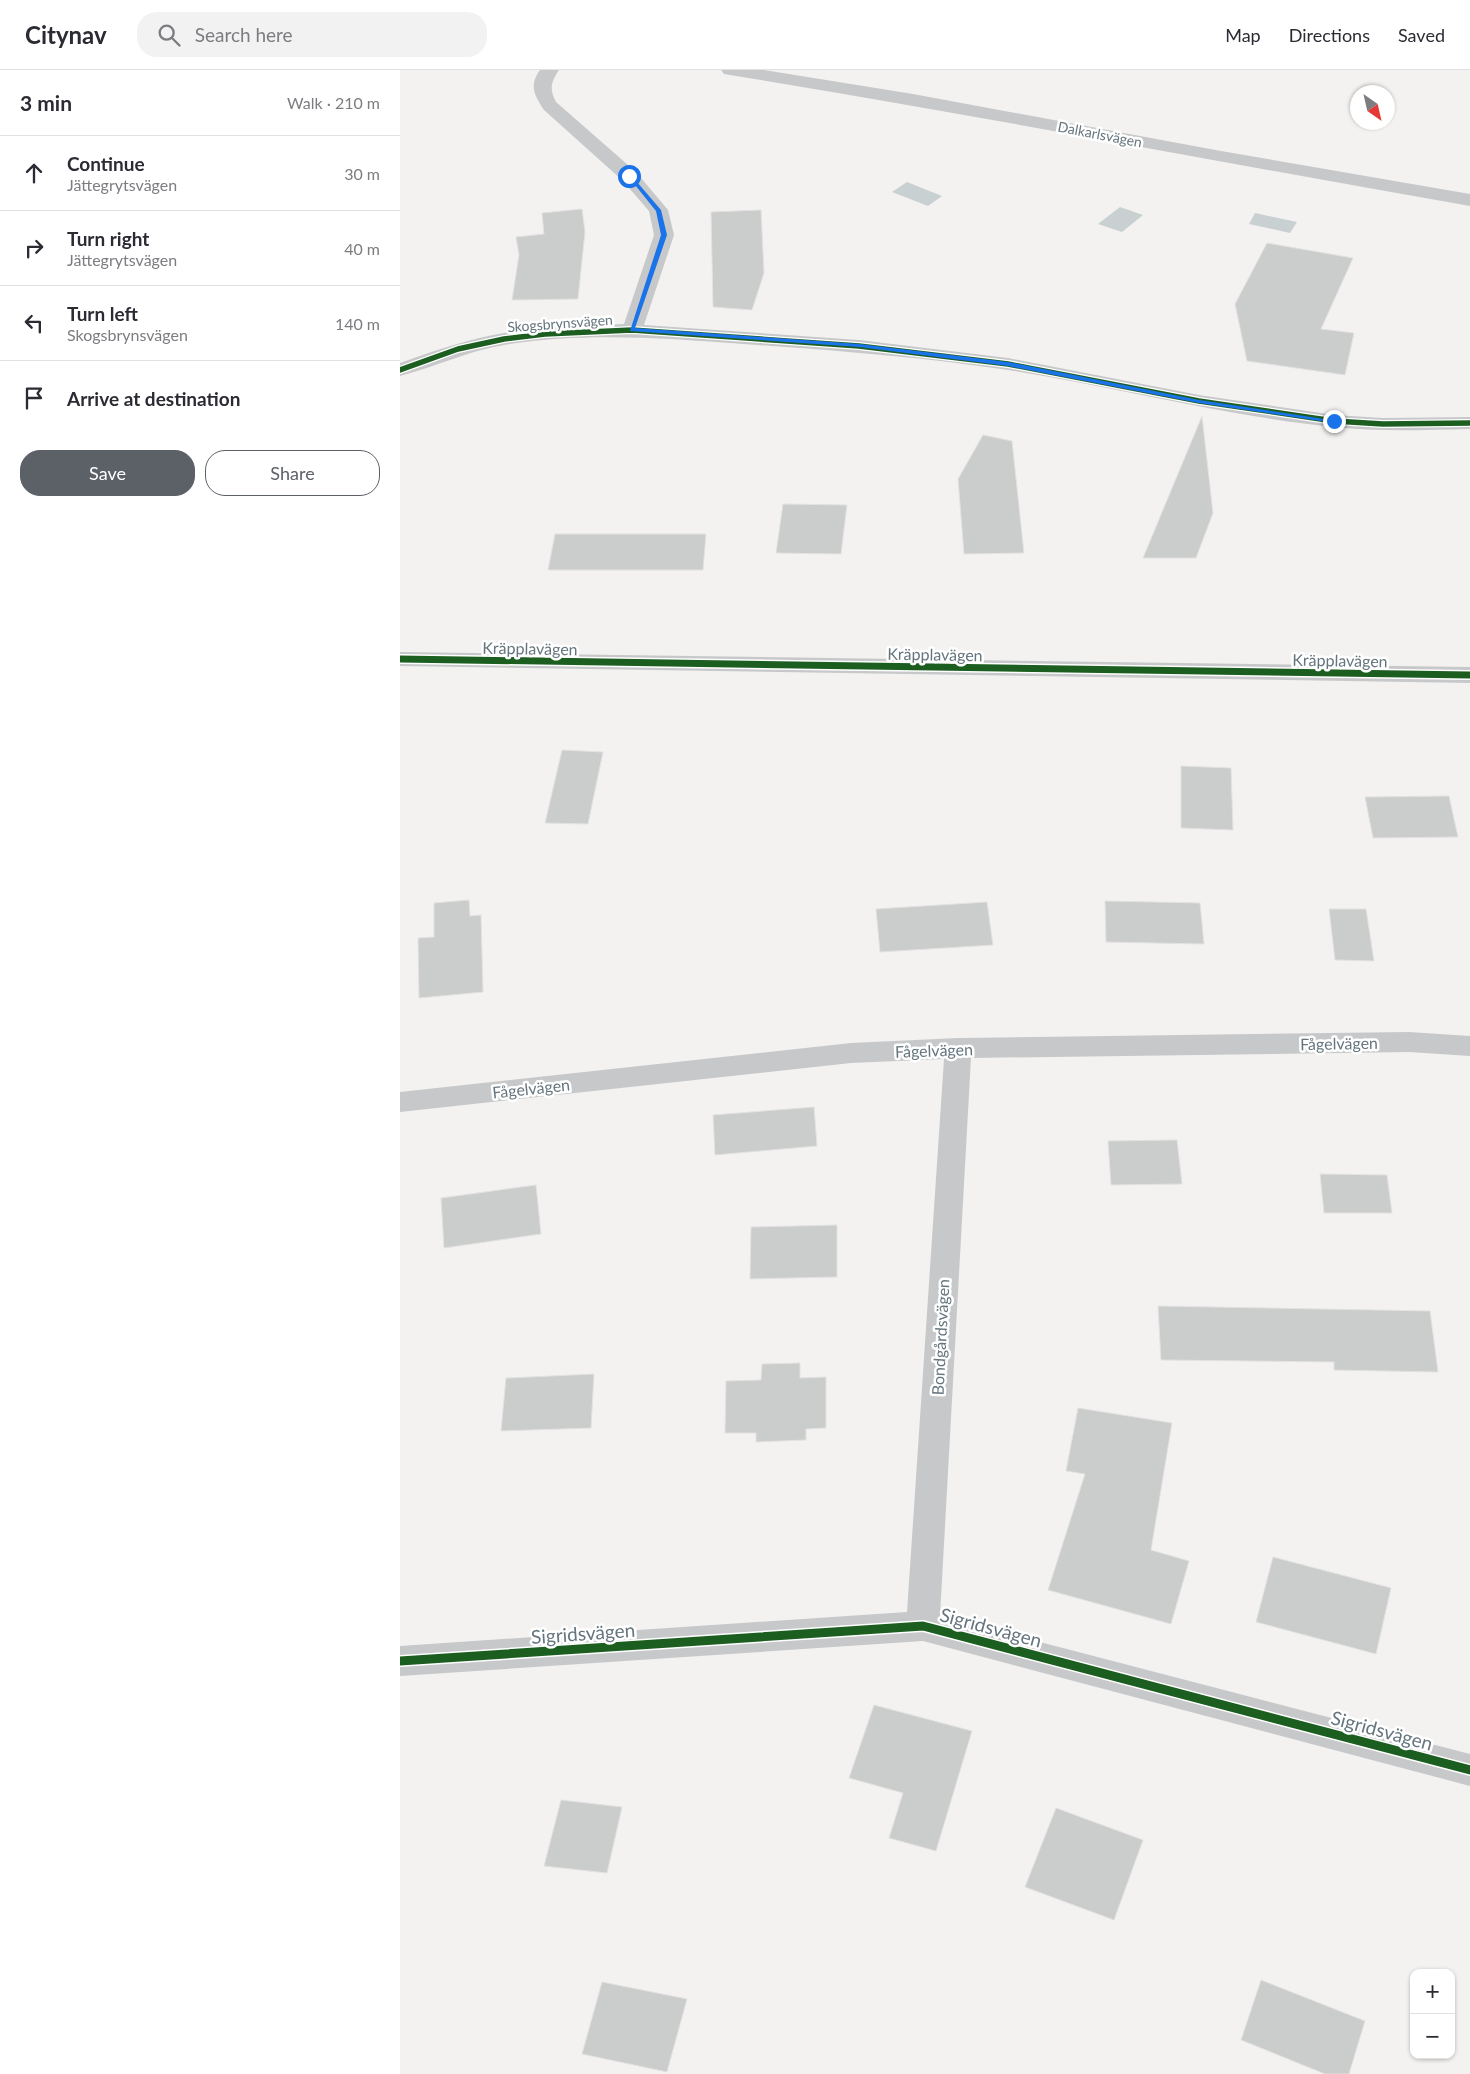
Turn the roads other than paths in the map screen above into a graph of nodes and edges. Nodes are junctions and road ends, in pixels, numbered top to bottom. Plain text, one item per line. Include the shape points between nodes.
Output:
1 (550, 70) edge
2 (730, 70) edge
3 (1470, 200) edge
4 (632, 330) junction
5 (400, 370) edge
6 (1470, 423) edge
7 (400, 660) edge
8 (1470, 675) edge
9 (1470, 1046) edge
10 (958, 1048) junction
11 (400, 1102) edge
12 (923, 1626) junction
13 (400, 1662) edge
14 (1470, 1770) edge

1 - 4 street via 541,85 541,95 629,176 658,210 664,235
2 - 3 street, Dalkarlsvägen via 913,98 1221,157
4 - 5 street, Skogsbrynsvägen via 504,339 458,349
4 - 6 street, Skogsbrynsvägen via 859,346 1008,364 1199,402 1334,421
7 - 8 street, Kräpplavägen
9 - 10 street, Fågelvägen via 1408,1042
10 - 11 street, Fågelvägen via 851,1053
10 - 12 street, Bondgårdsvägen
12 - 13 street, Sigridsvägen
12 - 14 street, Sigridsvägen

